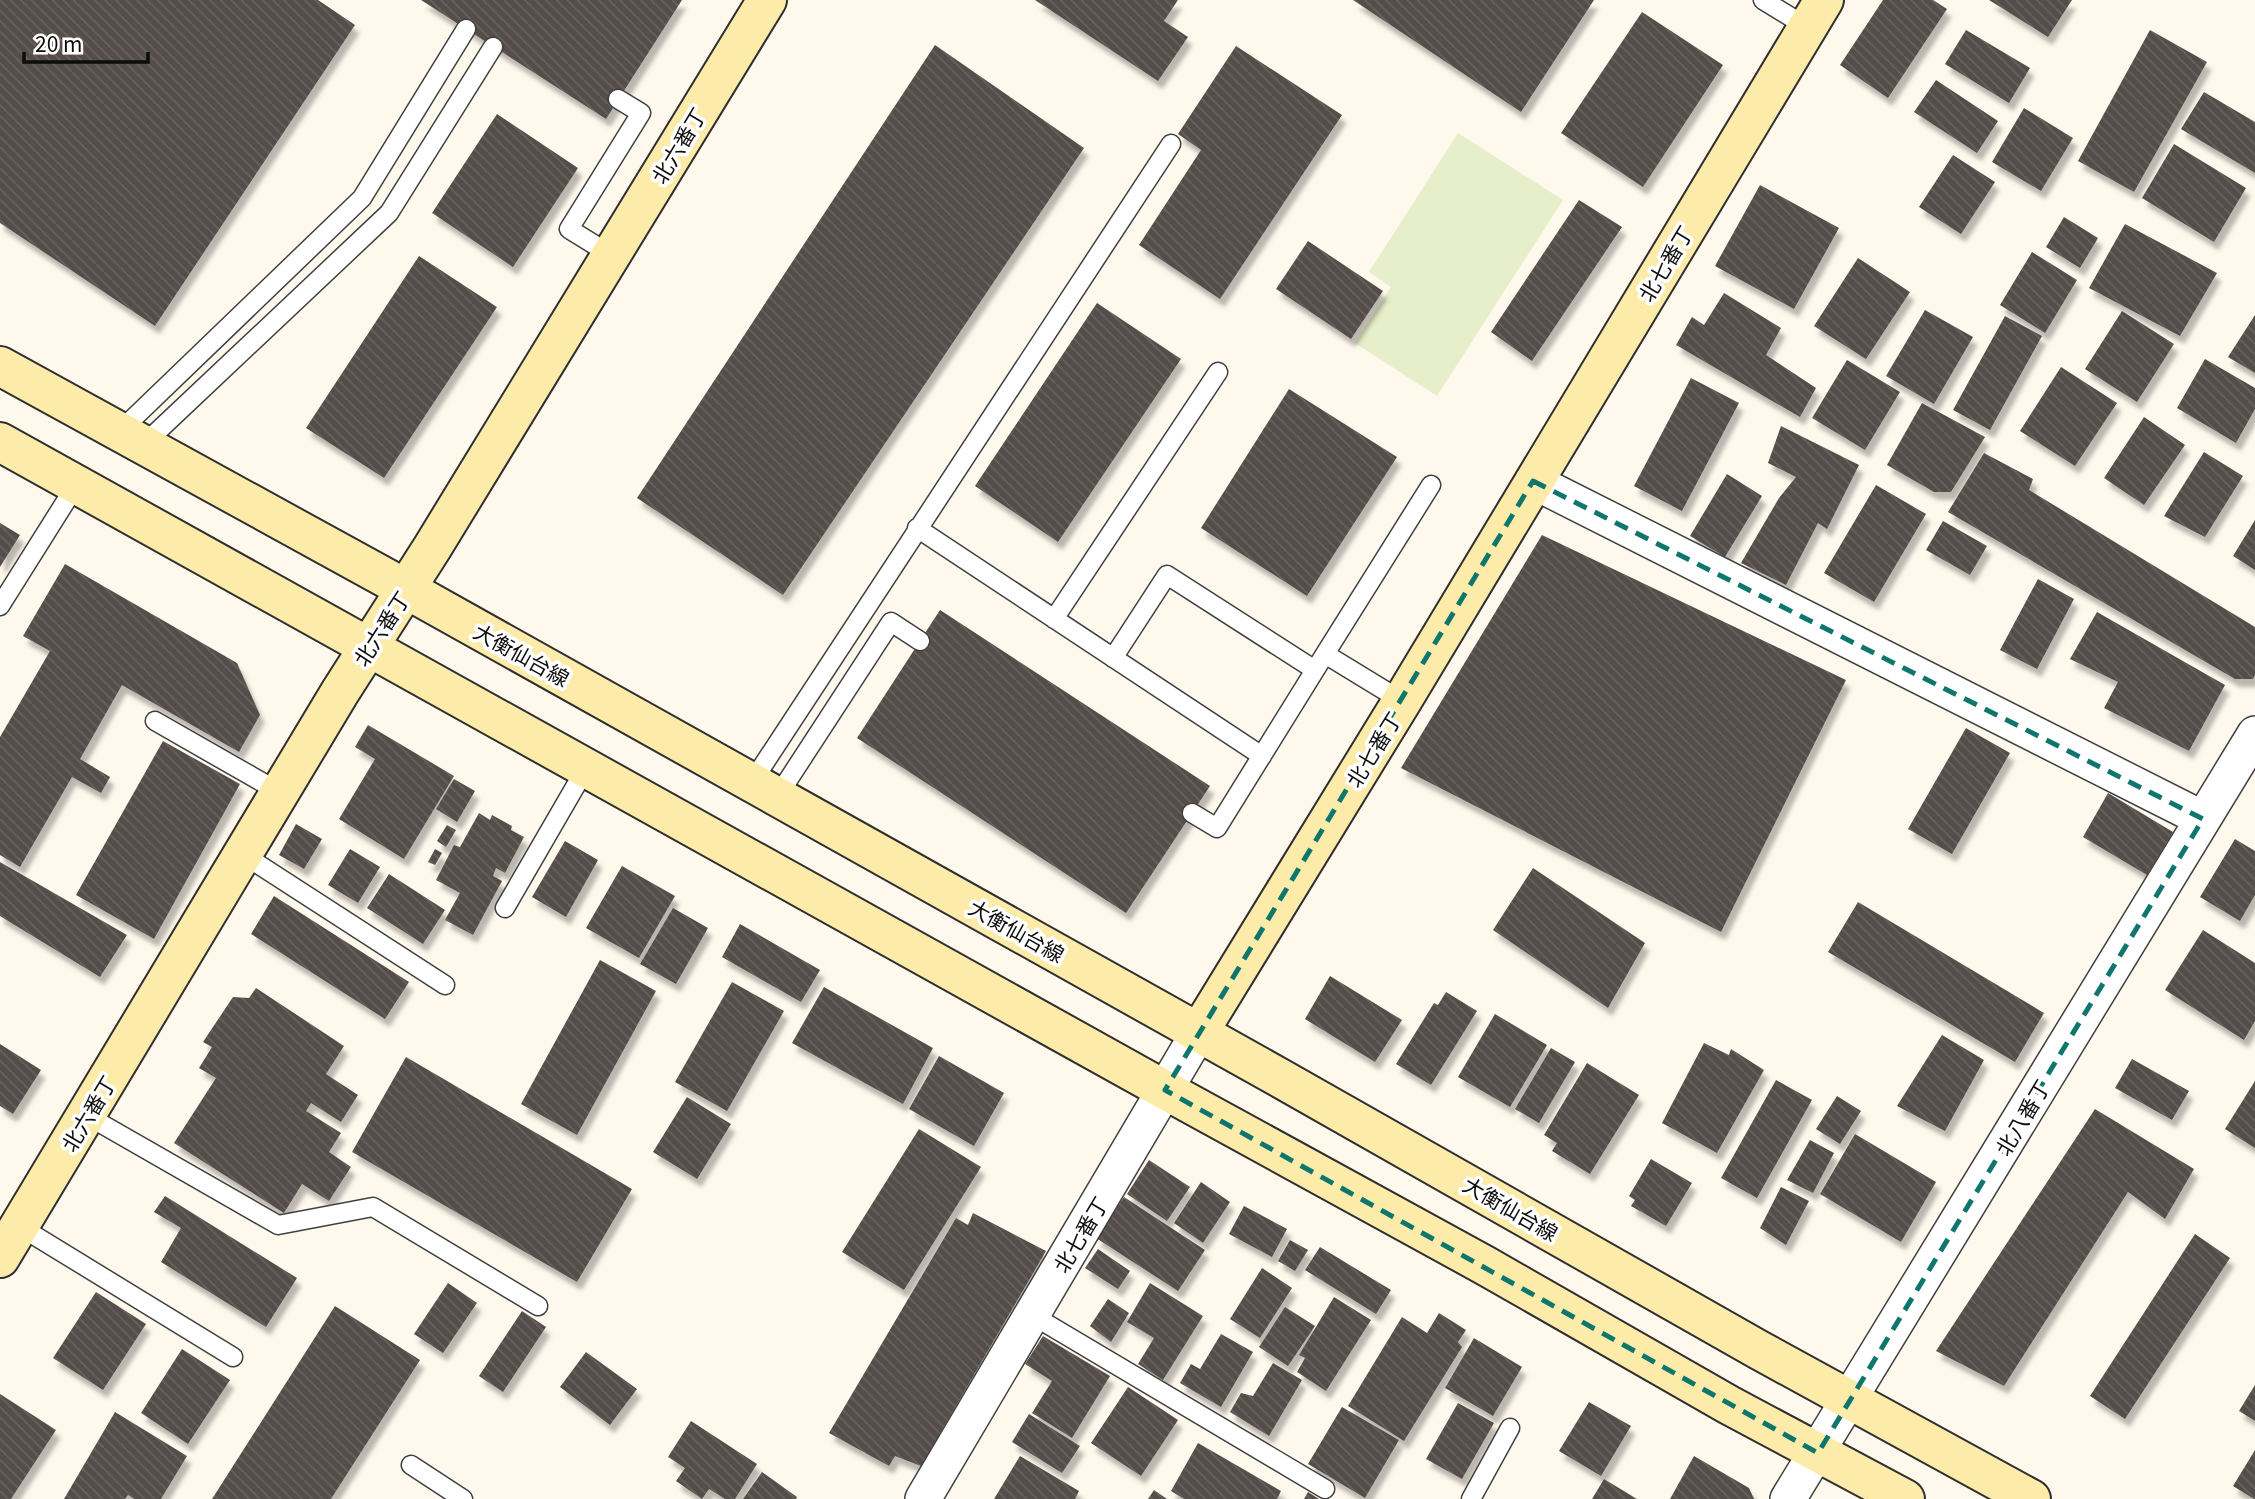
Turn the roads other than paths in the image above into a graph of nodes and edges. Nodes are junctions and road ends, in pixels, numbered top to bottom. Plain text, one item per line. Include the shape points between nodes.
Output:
1 (1763, 0) edge
2 (763, 1) edge
3 (1815, 14) edge
4 (466, 29) dead end
5 (494, 47) dead end
6 (618, 99) dead end
7 (1171, 144) dead end
8 (611, 256) junction
9 (0, 366) edge
10 (1219, 372) dead end
11 (131, 438) junction
12 (0, 442) edge
13 (1533, 481) junction
14 (76, 485) junction
15 (1431, 485) dead end
16 (917, 528) junction
17 (406, 589) junction
18 (0, 606) edge
19 (1054, 619) junction
20 (920, 640) dead end
21 (369, 647) junction
22 (1325, 654) junction
23 (1113, 658) junction
24 (1315, 670) junction
25 (1402, 702) junction
26 (155, 721) dead end
27 (2255, 734) edge
28 (1262, 756) junction
29 (586, 768) junction
30 (764, 789) junction
31 (281, 793) junction
32 (1192, 813) dead end
33 (2203, 819) junction
34 (243, 855) junction
35 (505, 908) dead end
36 (445, 985) dead end
37 (1199, 1032) junction
38 (1165, 1090) junction
39 (86, 1115) junction
40 (10, 1242) edge
41 (538, 1306) dead end
42 (1032, 1315) junction
43 (233, 1357) dead end
44 (1850, 1399) junction
45 (1510, 1428) dead end
46 (1818, 1453) junction
47 (411, 1465) dead end
48 (1325, 1489) dead end
49 (463, 1499) edge
50 (923, 1499) edge
51 (1471, 1499) edge
52 (1788, 1499) edge
53 (1905, 1499) edge
54 (2031, 1499) edge

1 - 3 lane
2 - 8 main road, 北六番丁
3 - 13 main road, 北七番丁
4 - 11 lane via 362,198
5 - 11 lane via 389,213
6 - 8 lane via 641,113 569,229
7 - 16 lane
8 - 17 main road, 北六番丁
9 - 11 main road, 大衡仙台線
10 - 19 lane
11 - 17 main road, 大衡仙台線
12 - 14 main road
13 - 25 main road, 北七番丁
13 - 33 street
14 - 18 lane
14 - 21 main road
15 - 22 lane
16 - 19 lane
16 - 30 lane
17 - 21 main road, 北六番丁
17 - 30 main road, 大衡仙台線
19 - 23 lane
20 - 30 lane via 891,622
21 - 29 main road
21 - 31 main road, 北六番丁
22 - 24 lane
22 - 25 lane
23 - 24 lane via 1167,575
23 - 28 lane
24 - 28 lane
25 - 37 main road, 北七番丁
26 - 31 lane
27 - 33 street, 北八番丁
28 - 32 lane via 1217,828
29 - 35 lane
29 - 38 main road
30 - 37 main road, 大衡仙台線
31 - 34 main road, 北六番丁
33 - 44 street, 北八番丁
34 - 36 lane
34 - 39 main road, 北六番丁
37 - 38 street, 北七番丁
37 - 44 main road, 大衡仙台線
38 - 42 street, 北七番丁
38 - 46 main road
39 - 40 main road, 北六番丁
39 - 41 lane via 278,1225 373,1207
40 - 43 lane
42 - 48 lane
42 - 50 street, 北七番丁
44 - 46 street, 北八番丁
44 - 54 main road, 大衡仙台線
45 - 51 lane
46 - 52 street, 北八番丁
46 - 53 main road
47 - 49 lane

